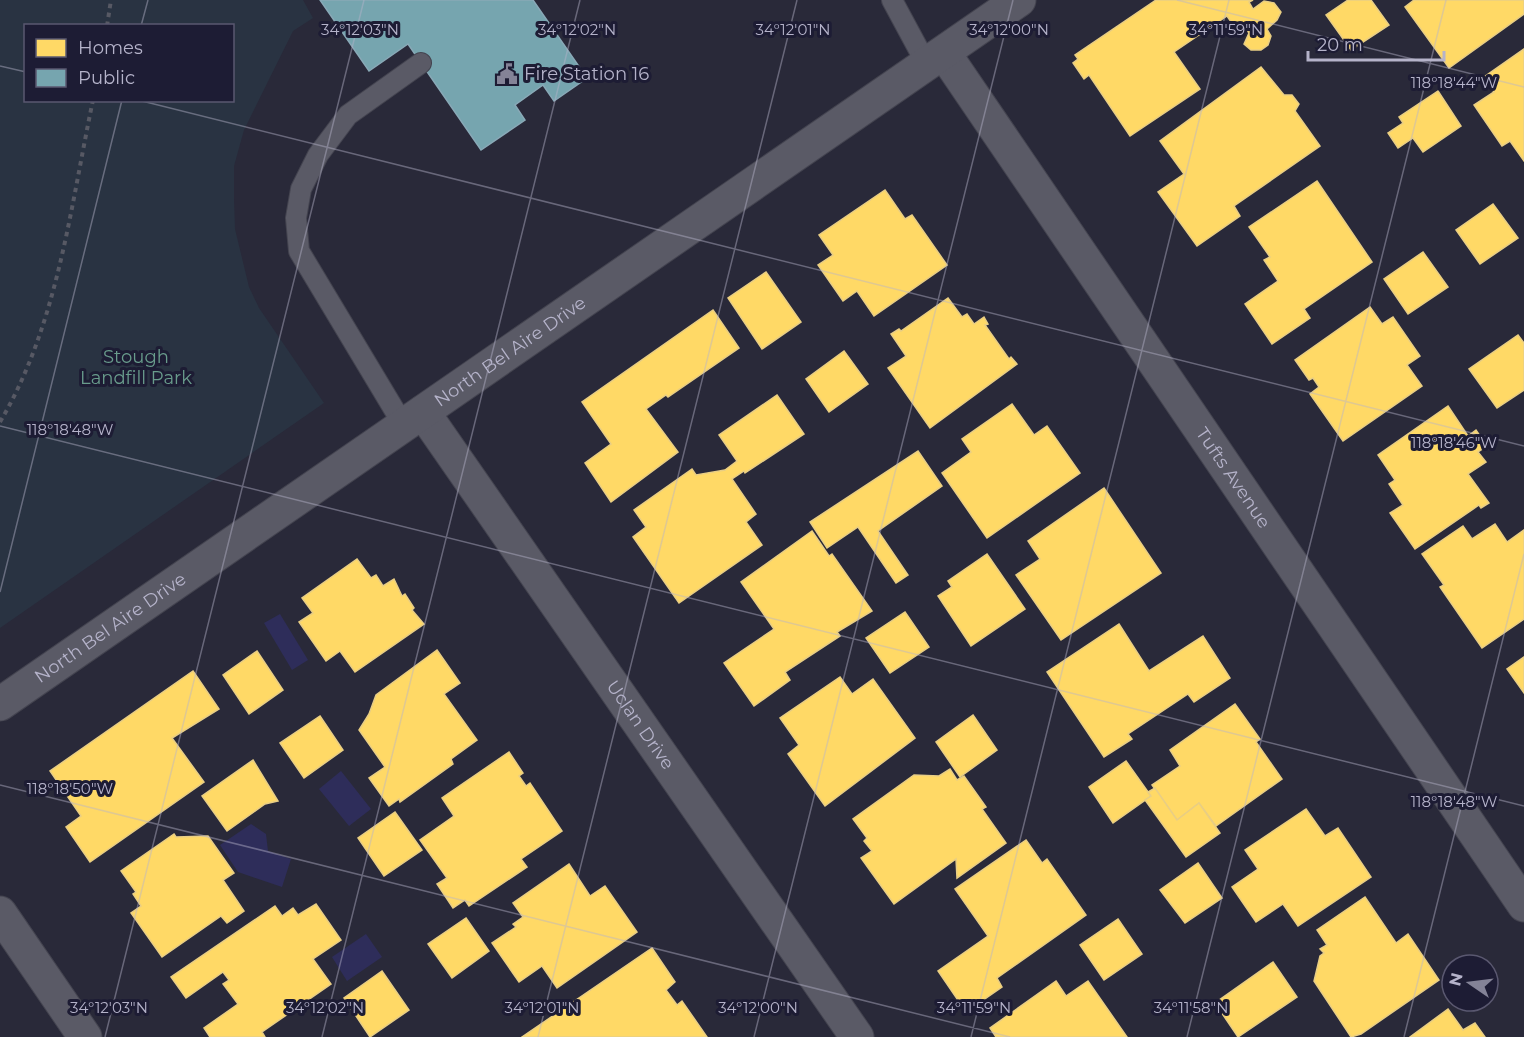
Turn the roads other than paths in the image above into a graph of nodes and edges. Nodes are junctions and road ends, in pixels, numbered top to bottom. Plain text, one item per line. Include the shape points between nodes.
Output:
1 (892, 0) edge
2 (1019, 0) edge
3 (935, 59) junction
4 (421, 63) dead end
5 (414, 419) junction
6 (0, 704) edge
7 (1524, 905) edge
8 (0, 913) edge
9 (85, 1037) edge
10 (857, 1037) edge

1 - 3 lane
2 - 3 street, North Bel Aire Drive
3 - 5 street, North Bel Aire Drive
3 - 7 street, Tufts Avenue
4 - 5 lane via 348,116 318,155 301,189 296,218 299,251
5 - 6 street, North Bel Aire Drive
5 - 10 street, Uclan Drive
8 - 9 street

